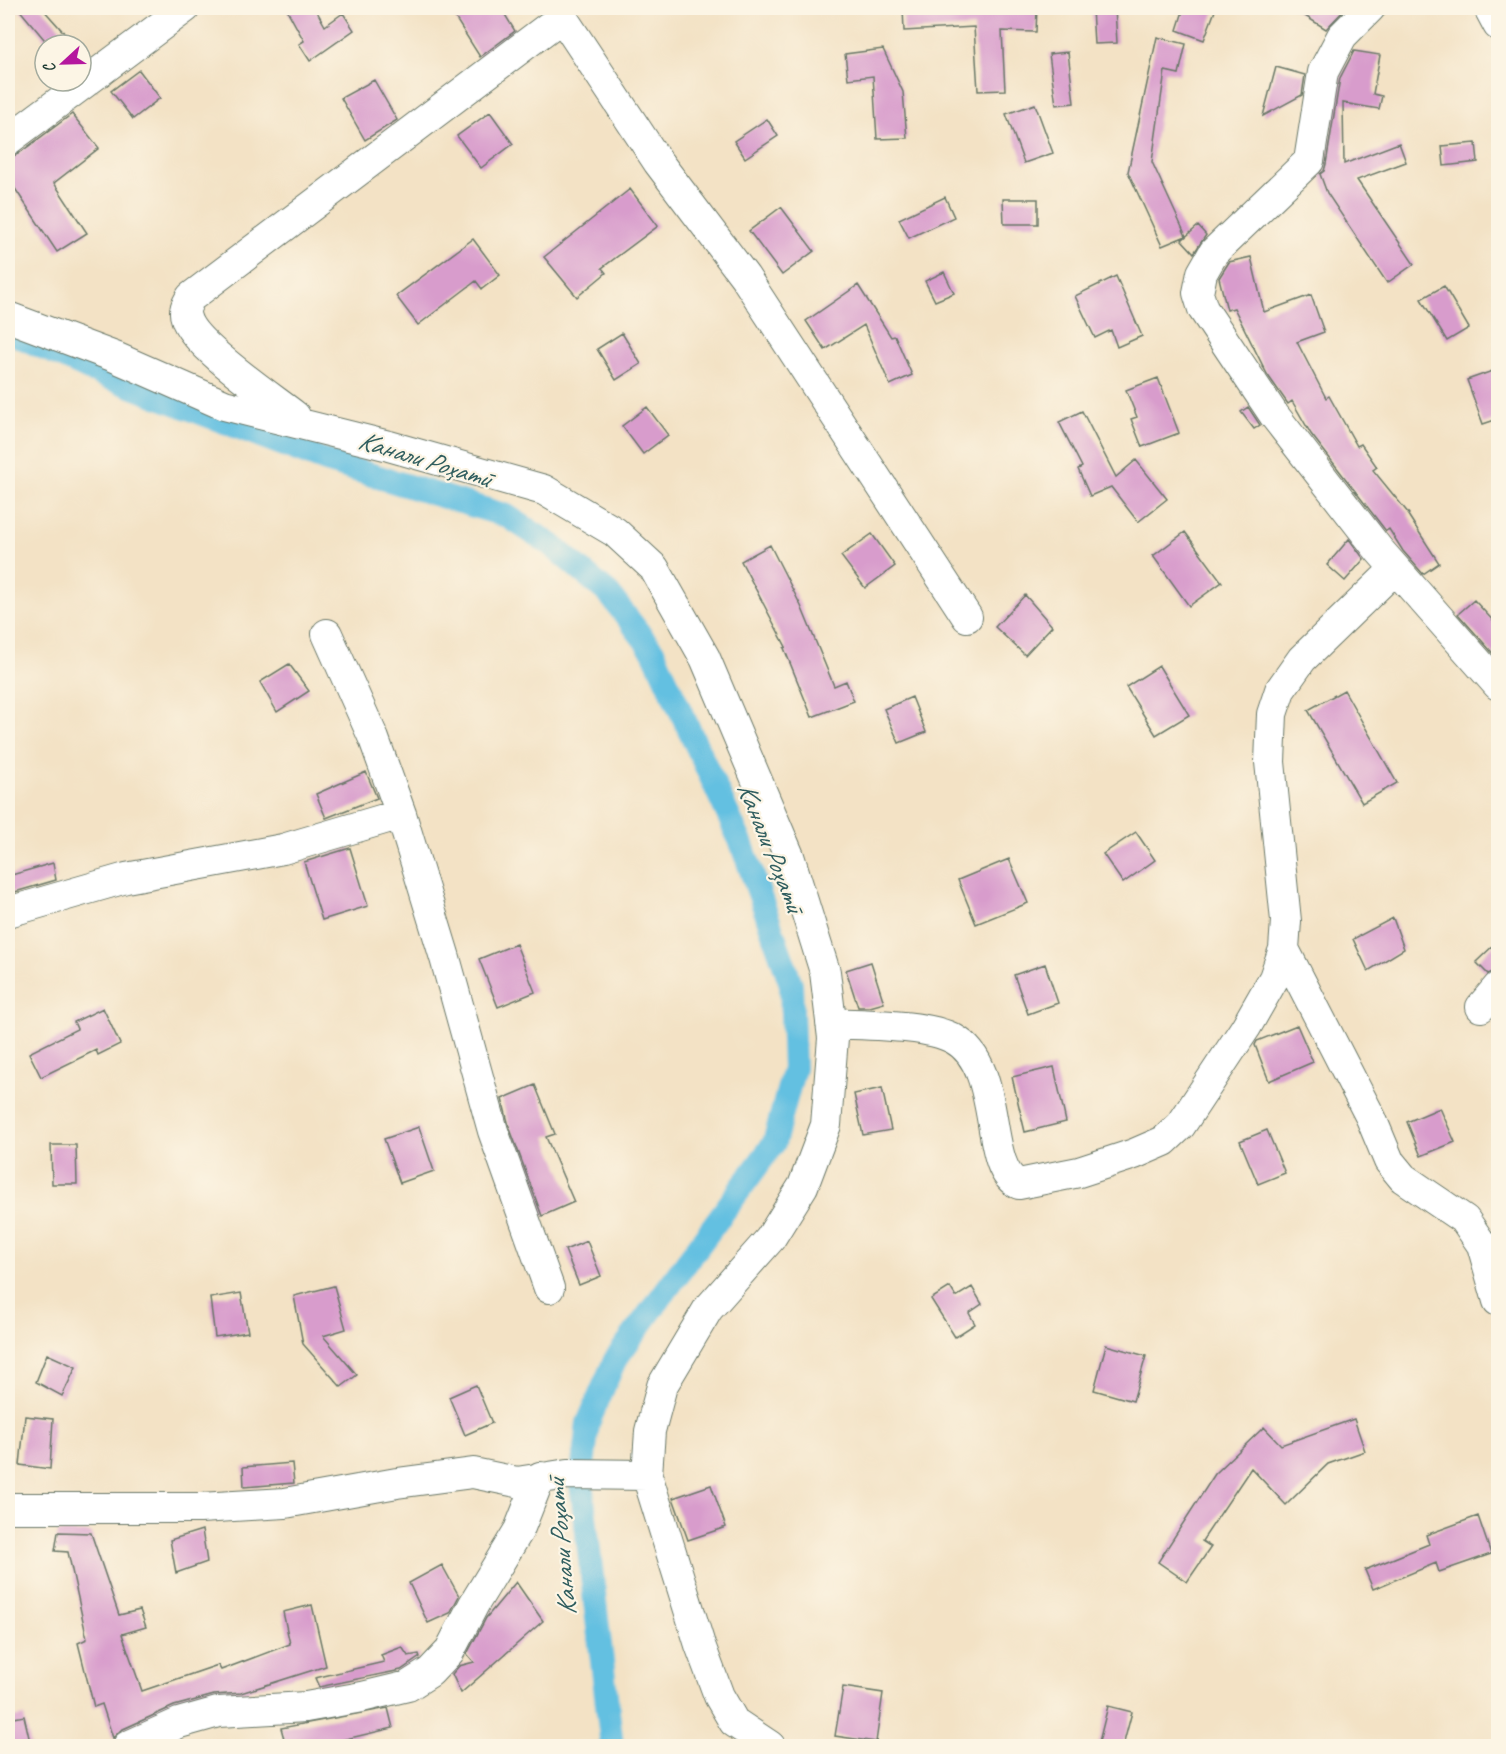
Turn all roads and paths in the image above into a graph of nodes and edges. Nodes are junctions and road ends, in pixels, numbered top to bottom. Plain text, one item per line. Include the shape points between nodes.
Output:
1 (185, 8) edge
2 (1370, 8) edge
3 (1489, 8) edge
4 (559, 12) edge
5 (1498, 25) edge
6 (8, 140) edge
7 (8, 317) edge
8 (304, 424) junction
9 (1395, 569) junction
10 (967, 617) dead end
11 (327, 634) dead end
12 (1498, 685) edge
13 (401, 814) junction
14 (8, 912) edge
15 (1284, 950) junction
16 (831, 1023) junction
17 (549, 1288) dead end
18 (1498, 1301) edge
19 (647, 1474) junction
20 (554, 1476) junction
21 (8, 1508) edge
22 (128, 1746) edge
23 (770, 1746) edge

1 - 6 street
2 - 9 street via 1342,36 1323,72 1309,161 1214,252 1202,273 1198,293 1203,309 1274,415
3 - 5 street
4 - 8 street via 191,297 185,316 204,344
4 - 10 street via 658,162 745,277
7 - 8 street via 115,357 224,405
8 - 16 street via 544,490 615,532 654,568 705,658 789,856 825,972
9 - 12 street
9 - 15 street via 1302,658 1280,690 1272,714 1270,762 1286,921
11 - 13 street via 374,739
13 - 14 street via 282,849 126,878
13 - 17 street via 494,1131
15 - 16 street via 1274,978 1246,1027 1181,1125 1164,1141 1079,1172 1019,1184 1004,1172 981,1073 968,1048 952,1038 921,1029
15 - 18 street via 1371,1118 1389,1161 1403,1178 1465,1220 1482,1245
16 - 19 street via 826,1125 803,1186 770,1239 708,1309 662,1386 650,1431
19 - 20 street
19 - 23 street via 718,1696 734,1722
20 - 21 street via 517,1482 473,1473 285,1503 221,1507
20 - 22 street via 474,1604 449,1652 430,1672 408,1686 306,1707 218,1712

